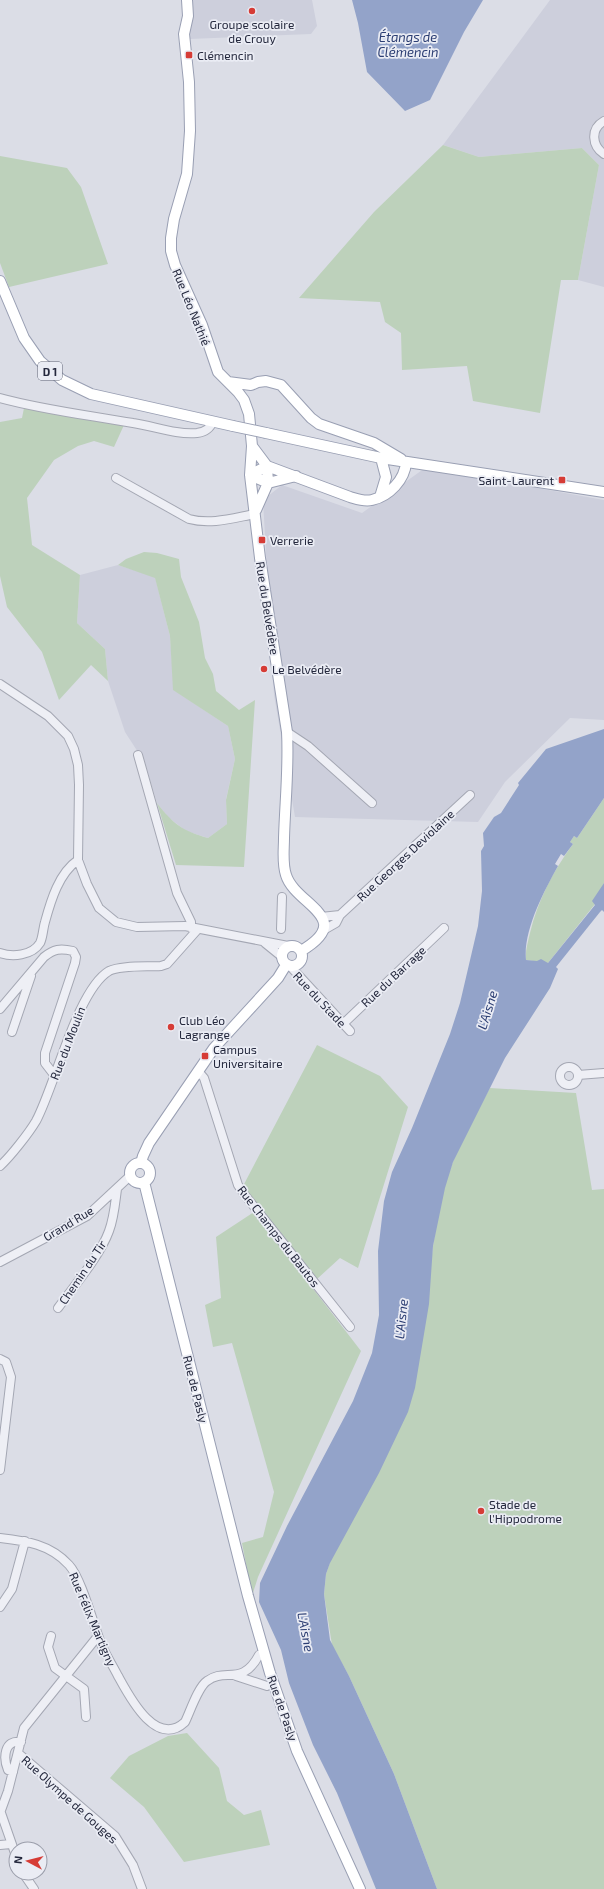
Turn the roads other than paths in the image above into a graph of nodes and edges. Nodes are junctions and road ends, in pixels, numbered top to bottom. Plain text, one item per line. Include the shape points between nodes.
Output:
1 (181, 0) edge
2 (187, 0) edge
3 (185, 25) junction
4 (603, 120) edge
5 (604, 154) edge
6 (0, 281) edge
7 (228, 382) junction
8 (251, 386) junction
9 (0, 398) edge
10 (244, 400) junction
11 (213, 421) junction
12 (252, 446) junction
13 (381, 458) junction
14 (406, 462) junction
15 (267, 466) junction
16 (250, 475) junction
17 (296, 476) junction
18 (116, 478) dead end
19 (268, 483) junction
20 (604, 492) edge
21 (380, 496) junction
22 (254, 514) junction
23 (0, 684) edge
24 (287, 732) junction
25 (138, 755) dead end
26 (470, 795) dead end
27 (372, 803) dead end
28 (78, 860) junction
29 (282, 897) dead end
30 (340, 915) junction
31 (322, 917) junction
32 (195, 928) junction
33 (281, 928) dead end
34 (444, 928) dead end
35 (322, 931) junction
36 (264, 943) junction
37 (288, 946) junction
38 (301, 951) junction
39 (0, 953) edge
40 (286, 962) junction
41 (33, 970) junction
42 (0, 1009) edge
43 (343, 1024) junction
44 (350, 1031) dead end
45 (12, 1032) dead end
46 (198, 1071) junction
47 (604, 1073) edge
48 (578, 1075) dead end
49 (55, 1076) junction
50 (141, 1163) junction
51 (0, 1166) edge
52 (130, 1176) junction
53 (144, 1182) junction
54 (117, 1189) junction
55 (0, 1262) edge
56 (58, 1308) dead end
57 (350, 1327) dead end
58 (0, 1359) edge
59 (0, 1470) edge
60 (0, 1538) edge
61 (26, 1541) junction
62 (248, 1596) junction
63 (0, 1607) edge
64 (52, 1636) dead end
65 (98, 1636) junction
66 (259, 1655) junction
67 (235, 1675) junction
68 (67, 1676) junction
69 (267, 1686) junction
70 (86, 1717) dead end
71 (21, 1742) junction
72 (297, 1751) junction
73 (18, 1753) junction
74 (13, 1772) junction
75 (1, 1813) edge
76 (10, 1841) edge
77 (142, 1889) edge
78 (360, 1889) edge

1 - 3 main road, Rue Léo Nathié
2 - 3 main road, Rue Léo Nathié via 188,16
3 - 7 main road, Rue Léo Nathié via 190,132 187,174 174,219 172,251 175,265 202,325 218,372
4 - 5 street via 597,127 594,139 598,150
6 - 11 main road, D 1 via 24,338 46,367 69,384 91,394
7 - 8 main road
7 - 10 main road, Rue Léo Nathié
8 - 10 main road
8 - 14 main road via 266,381 281,385 319,424 374,443
9 - 11 street via 183,433 204,432
10 - 12 main road, Rue du Belvédère via 249,414
11 - 13 main road, D 1, bridge
12 - 15 main road
12 - 16 main road, Rue du Belvédère
13 - 14 main road, D 1
13 - 21 main road via 386,477
14 - 20 main road, D 1
14 - 21 main road via 403,475 397,484
15 - 16 main road
15 - 17 main road
15 - 19 main road
16 - 19 main road
16 - 22 main road, Rue du Belvédère
17 - 19 main road
17 - 21 main road via 362,501
18 - 22 street via 189,519 201,522 216,521
19 - 22 main road
22 - 24 main road, Rue du Belvédère
23 - 28 street via 48,716 68,736 74,749 79,785
24 - 27 street via 308,746
24 - 31 main road, Rue du Belvédère via 284,867 291,884
25 - 32 street via 178,893
26 - 30 street, Rue Georges Deviolaine
28 - 32 street via 99,908 116,922 137,927
28 - 39 street via 70,865 59,882 39,943 26,954
29 - 33 street
30 - 31 street
30 - 35 street, Rue Georges Deviolaine via 336,924
31 - 35 main road
32 - 36 street
32 - 49 street, Rue du Moulin via 167,964 119,968 109,971 101,978 83,1002
34 - 43 street, Rue du Barrage
35 - 38 main road, Rue Georges Deviolaine via 320,937
36 - 37 street via 273,942
36 - 40 street, Rue du Stade
37 - 38 main road
37 - 40 main road via 283,950
38 - 40 main road via 302,958 298,965
40 - 43 street, Rue du Stade
40 - 46 main road via 278,978 214,1048
41 - 42 street
41 - 45 street
41 - 49 street via 44,957 59,948 73,951 76,957 45,1053 45,1063
43 - 44 street, Rue du Stade
46 - 50 main road via 149,1143
46 - 57 street, Rue Champs du Bautos via 204,1078 238,1185
47 - 48 street
49 - 51 street, Rue du Moulin via 36,1121
50 - 52 main road via 132,1166
50 - 53 main road via 147,1166 150,1173
52 - 53 main road via 137,1183
52 - 54 street, Grand Rue
53 - 62 main road, Rue de Pasly
54 - 55 street, Grand Rue via 87,1216
54 - 56 street, Chemin du Tir via 114,1217 109,1233
58 - 59 street via 6,1362 11,1377
60 - 61 street, Rue Félix Martigny
61 - 63 street via 12,1588
61 - 65 street, Rue Félix Martigny via 50,1549 70,1566
62 - 66 main road, Rue de Pasly
62 - 72 main road, Rue de Pasly via 270,1673
64 - 68 street via 48,1647 55,1668
65 - 67 street, Rue Félix Martigny via 136,1707 144,1718 163,1728 173,1729 185,1722 206,1681
65 - 68 street
66 - 67 street, Rue Félix Martigny via 245,1672
66 - 69 main road, Rue de Pasly
67 - 69 street, Rue Félix Martigny
68 - 70 street via 84,1689
68 - 71 street via 24,1728
69 - 72 main road, Rue de Pasly via 280,1719
71 - 73 street
71 - 74 street via 14,1741 5,1751 5,1763 8,1770
72 - 78 main road, Rue de Pasly
73 - 74 street
73 - 77 street, Rue Olympe de Gouges via 115,1836 133,1865
74 - 75 street
75 - 76 street

